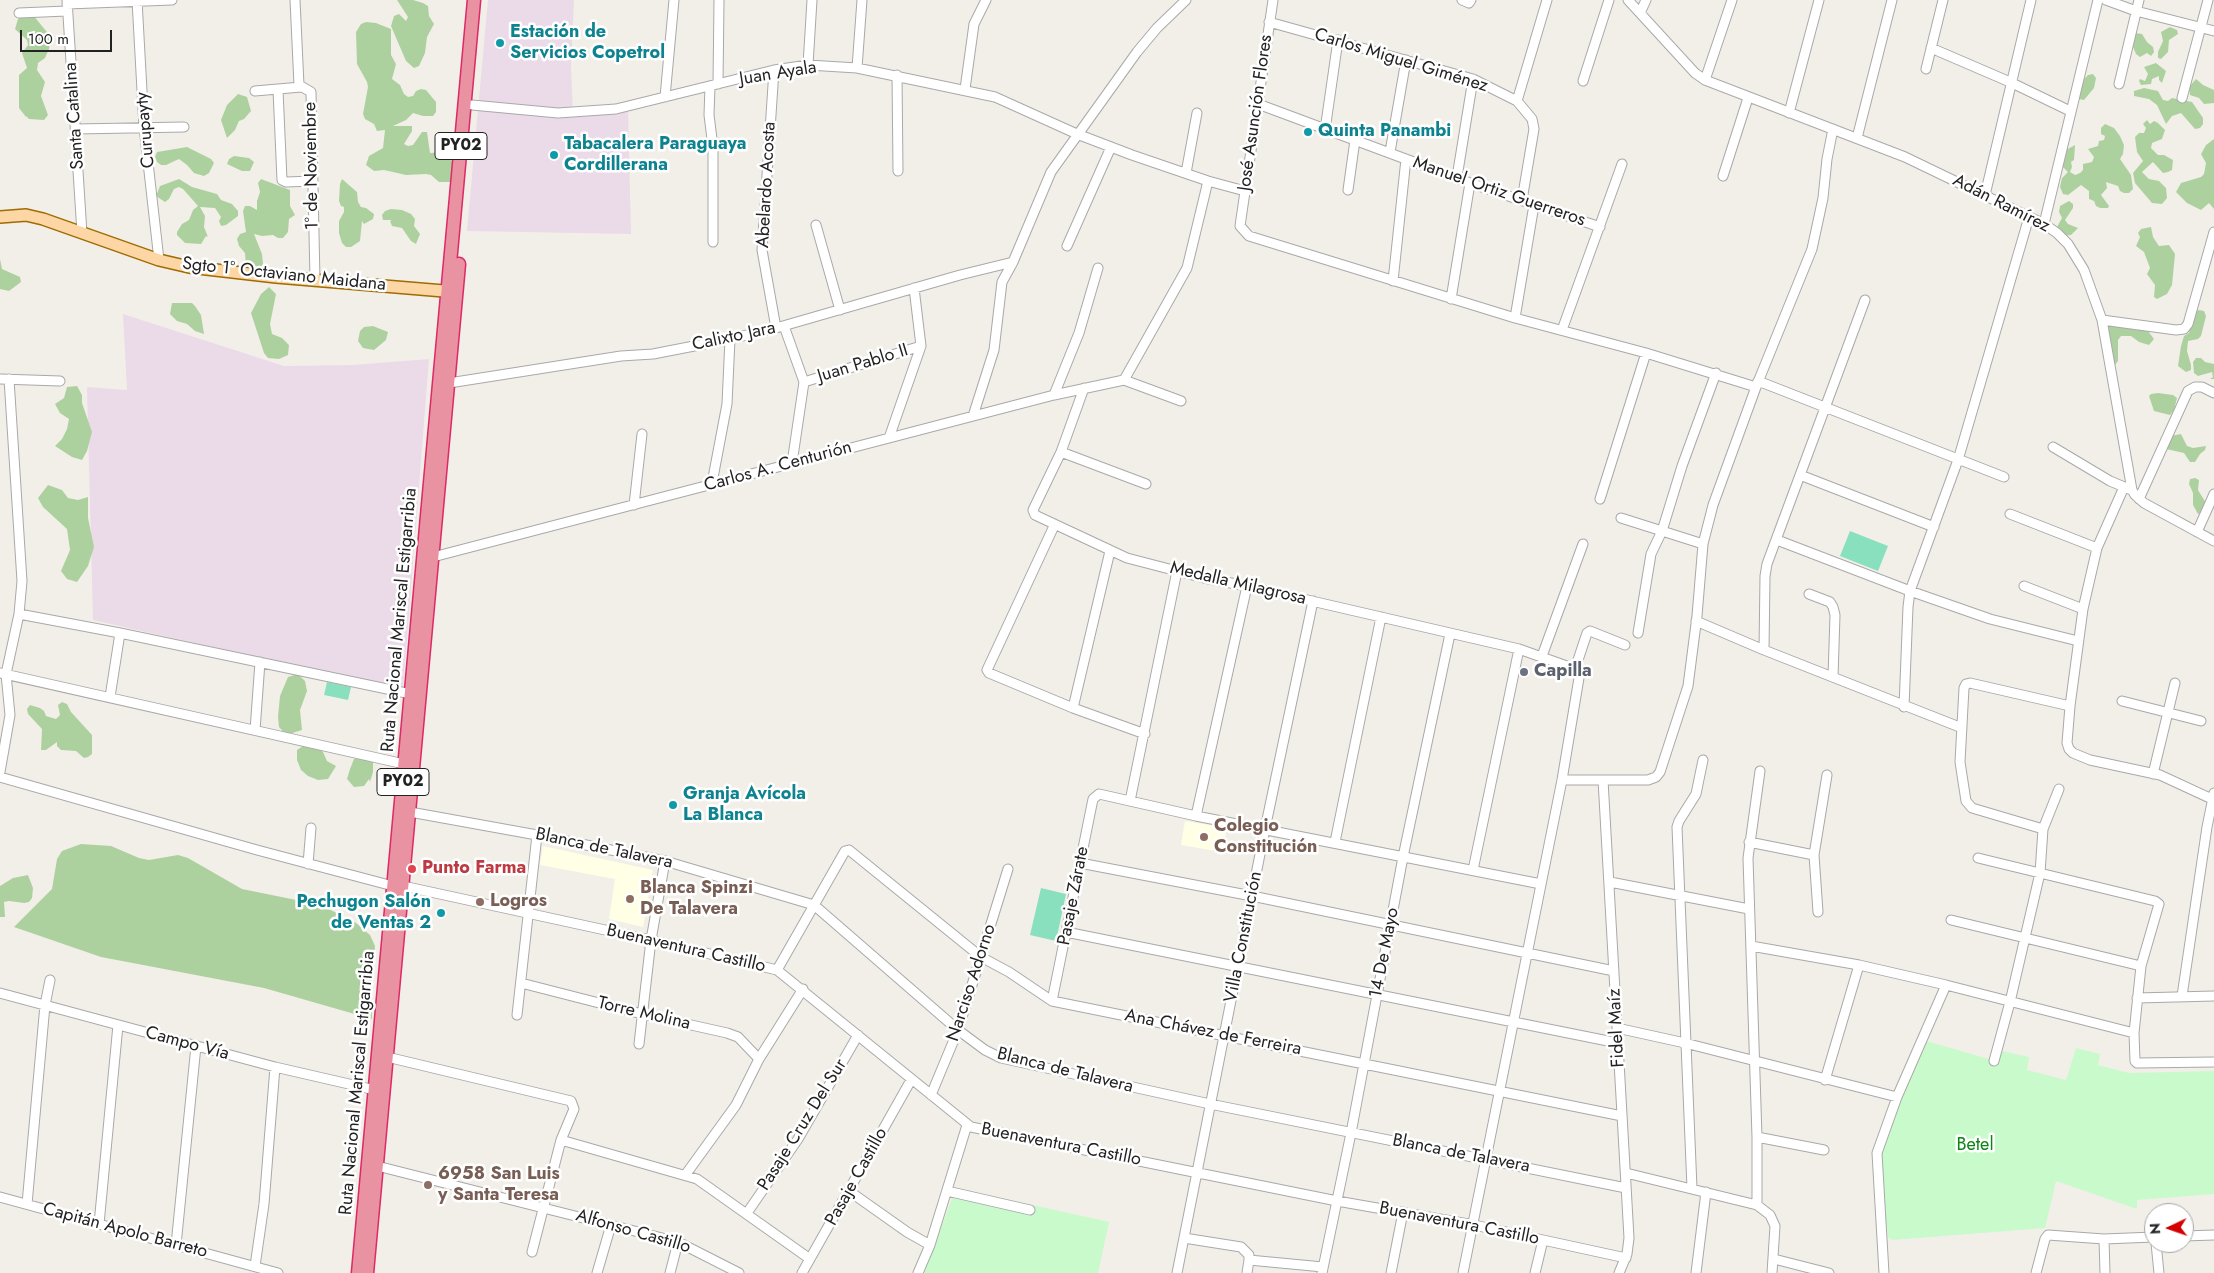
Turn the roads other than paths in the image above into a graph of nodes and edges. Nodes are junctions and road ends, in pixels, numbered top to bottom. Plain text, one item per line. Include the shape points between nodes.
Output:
1 (172, 0) edge
2 (295, 0) edge
3 (474, 0) edge
4 (481, 0) edge
5 (674, 0) edge
6 (719, 0) edge
7 (812, 0) edge
8 (862, 0) edge
9 (986, 0) edge
10 (1186, 0) edge
11 (1274, 0) edge
12 (1462, 0) edge
13 (1471, 0) edge
14 (1547, 0) edge
15 (1609, 0) edge
16 (1628, 0) edge
17 (1646, 0) edge
18 (1732, 0) edge
19 (1819, 0) edge
20 (1892, 0) edge
21 (1943, 0) edge
22 (2031, 0) edge
23 (2098, 0) edge
24 (2106, 0) edge
25 (2139, 0) edge
26 (2208, 0) edge
27 (137, 1) edge
28 (67, 5) edge
29 (2136, 11) junction
30 (19, 13) dead end
31 (1640, 13) junction
32 (1269, 22) junction
33 (2200, 28) junction
34 (2214, 31) edge
35 (1338, 40) junction
36 (1930, 48) junction
37 (1406, 60) junction
38 (808, 65) junction
39 (857, 68) junction
40 (1926, 69) dead end
41 (774, 70) junction
42 (898, 75) junction
43 (1473, 80) junction
44 (1704, 80) junction
45 (1583, 81) dead end
46 (2010, 82) junction
47 (2119, 84) dead end
48 (714, 85) junction
49 (301, 87) junction
50 (965, 89) junction
51 (278, 90) junction
52 (255, 91) dead end
53 (666, 97) junction
54 (1748, 98) junction
55 (2182, 98) dead end
56 (1517, 101) junction
57 (1258, 104) junction
58 (472, 105) junction
59 (2070, 111) junction
60 (1197, 113) dead end
61 (1789, 113) junction
62 (184, 127) dead end
63 (144, 128) junction
64 (76, 129) junction
65 (1833, 129) junction
66 (1325, 130) junction
67 (1077, 134) junction
68 (1857, 138) junction
69 (1355, 140) junction
70 (1112, 147) junction
71 (1390, 152) junction
72 (1406, 159) junction
73 (1622, 164) dead end
74 (898, 171) dead end
75 (1186, 174) junction
76 (1723, 176) dead end
77 (1456, 177) junction
78 (313, 180) junction
79 (1208, 181) junction
80 (1470, 183) junction
81 (1348, 190) dead end
82 (1245, 191) junction
83 (1984, 195) junction
84 (1522, 200) junction
85 (1534, 205) junction
86 (0, 217) edge
87 (2029, 217) junction
88 (2044, 224) junction
89 (816, 225) dead end
90 (1600, 227) junction
91 (2214, 232) edge
92 (82, 233) junction
93 (713, 242) dead end
94 (1067, 246) dead end
95 (159, 260) junction
96 (1013, 262) junction
97 (1098, 268) dead end
98 (315, 280) junction
99 (1393, 281) junction
100 (914, 288) junction
101 (452, 292) junction
102 (1451, 299) junction
103 (1865, 300) dead end
104 (840, 310) junction
105 (1515, 318) junction
106 (2102, 320) junction
107 (780, 327) junction
108 (1562, 330) junction
109 (730, 339) junction
110 (921, 346) junction
111 (1646, 353) junction
112 (1716, 373) junction
113 (4, 379) edge
114 (1124, 380) junction
115 (60, 381) dead end
116 (804, 382) junction
117 (449, 383) junction
118 (1757, 384) junction
119 (1084, 388) junction
120 (2214, 393) edge
121 (1054, 395) junction
122 (1181, 401) dead end
123 (1825, 408) junction
124 (973, 416) junction
125 (642, 434) dead end
126 (889, 438) junction
127 (2053, 447) dead end
128 (1061, 452) junction
129 (1958, 460) junction
130 (792, 463) junction
131 (1800, 476) junction
132 (2004, 477) dead end
133 (712, 483) junction
134 (1146, 484) dead end
135 (2128, 488) junction
136 (2214, 494) edge
137 (1600, 499) dead end
138 (2139, 499) junction
139 (634, 505) junction
140 (2010, 514) dead end
141 (1621, 518) dead end
142 (1054, 526) junction
143 (1934, 527) junction
144 (1662, 531) junction
145 (2197, 532) junction
146 (1776, 540) junction
147 (2214, 541) edge
148 (1583, 544) dead end
149 (1703, 544) junction
150 (2097, 548) junction
151 (1110, 551) junction
152 (433, 557) junction
153 (1177, 571) junction
154 (1247, 586) junction
155 (2024, 586) dead end
156 (1910, 591) junction
157 (1809, 594) dead end
158 (1313, 601) junction
159 (2083, 609) junction
160 (19, 614) junction
161 (1382, 617) junction
162 (1696, 621) junction
163 (120, 632) junction
164 (1638, 633) dead end
165 (1450, 634) junction
166 (2078, 641) junction
167 (1625, 645) dead end
168 (1520, 650) junction
169 (1764, 650) junction
170 (1542, 656) junction
171 (260, 662) junction
172 (1577, 672) junction
173 (3, 674) edge
174 (1833, 677) junction
175 (2175, 683) dead end
176 (411, 694) junction
177 (110, 697) junction
178 (2122, 702) dead end
179 (2070, 706) junction
180 (1904, 707) junction
181 (1073, 708) junction
182 (2168, 713) junction
183 (2201, 721) dead end
184 (1962, 728) junction
185 (255, 730) junction
186 (1144, 734) junction
187 (1703, 760) dead end
188 (404, 764) junction
189 (1760, 771) dead end
190 (0, 772) edge
191 (1827, 774) dead end
192 (2153, 774) junction
193 (0, 777) edge
194 (1562, 780) junction
195 (1603, 780) junction
196 (2059, 789) dead end
197 (2213, 798) edge
198 (1130, 801) junction
199 (410, 812) junction
200 (1196, 816) junction
201 (311, 828) dead end
202 (1265, 829) junction
203 (2043, 829) junction
204 (537, 835) junction
205 (1335, 842) junction
206 (1749, 842) junction
207 (1814, 855) junction
208 (1403, 857) junction
209 (1978, 858) dead end
210 (664, 861) junction
211 (1080, 863) junction
212 (308, 864) junction
213 (1008, 868) dead end
214 (1473, 870) junction
215 (2040, 873) junction
216 (1610, 882) junction
217 (1541, 884) junction
218 (398, 886) junction
219 (1252, 896) junction
220 (1680, 896) junction
221 (814, 905) junction
222 (1749, 910) junction
223 (1818, 912) dead end
224 (528, 914) junction
225 (1952, 920) dead end
226 (1390, 926) junction
227 (1066, 932) junction
228 (2025, 938) junction
229 (651, 940) junction
230 (1750, 946) junction
231 (1527, 954) junction
232 (981, 957) junction
233 (1859, 965) junction
234 (2141, 966) junction
235 (1238, 967) junction
236 (777, 970) junction
237 (1614, 971) junction
238 (50, 980) dead end
239 (521, 983) junction
240 (1946, 985) junction
241 (802, 990) junction
242 (0, 993) edge
243 (1377, 995) junction
244 (2182, 996) junction
245 (2214, 996) edge
246 (2137, 998) junction
247 (1052, 1001) junction
248 (2010, 1002) junction
249 (45, 1006) junction
250 (642, 1014) junction
251 (517, 1015) dead end
252 (1514, 1022) junction
253 (118, 1025) junction
254 (1617, 1028) junction
255 (958, 1030) junction
256 (2134, 1033) junction
257 (858, 1035) junction
258 (1224, 1035) junction
259 (1618, 1042) junction
260 (1685, 1043) junction
261 (639, 1044) dead end
262 (196, 1046) junction
263 (387, 1057) junction
264 (760, 1058) junction
265 (1755, 1060) junction
266 (1994, 1061) dead end
267 (2214, 1062) edge
268 (1364, 1064) junction
269 (275, 1067) junction
270 (911, 1080) junction
271 (1825, 1080) junction
272 (374, 1090) junction
273 (1500, 1092) junction
274 (930, 1095) junction
275 (1897, 1097) junction
276 (1210, 1104) junction
277 (1622, 1116) junction
278 (967, 1125) junction
279 (1351, 1133) junction
280 (1758, 1137) junction
281 (561, 1140) junction
282 (1824, 1150) dead end
283 (1486, 1159) junction
284 (377, 1166) junction
285 (1196, 1173) junction
286 (1626, 1173) junction
287 (686, 1174) junction
288 (1626, 1188) junction
289 (1692, 1188) junction
290 (849, 1191) junction
291 (947, 1191) junction
292 (1706, 1192) junction
293 (0, 1197) edge
294 (1337, 1201) junction
295 (27, 1204) junction
296 (1757, 1205) junction
297 (543, 1206) junction
298 (1030, 1210) dead end
299 (1403, 1212) junction
300 (747, 1213) junction
301 (99, 1224) junction
302 (611, 1225) junction
303 (1474, 1225) junction
304 (2214, 1234) edge
305 (2194, 1235) edge
306 (2144, 1237) edge
307 (1184, 1238) junction
308 (2104, 1239) junction
309 (1543, 1240) junction
310 (678, 1242) junction
311 (176, 1245) junction
312 (930, 1245) junction
313 (532, 1252) dead end
314 (2157, 1253) edge
315 (1626, 1258) junction
316 (810, 1259) junction
317 (1774, 1259) junction
318 (1249, 1260) junction
319 (255, 1266) junction
320 (1322, 1270) edge
321 (736, 1272) edge
322 (278, 1273) edge
323 (358, 1273) edge
324 (367, 1273) edge
325 (596, 1273) edge
326 (670, 1273) edge
327 (802, 1273) edge
328 (918, 1273) edge
329 (1177, 1273) edge
330 (1247, 1273) edge
331 (1391, 1273) edge
332 (1463, 1273) edge
333 (1535, 1273) edge
334 (1619, 1273) edge
335 (1696, 1273) edge
336 (1772, 1273) edge
337 (1829, 1273) edge
338 (1884, 1273) edge
339 (2036, 1273) edge
340 (2105, 1273) edge
341 (2159, 1273) edge

1 - 27 street
2 - 49 street, 1º de Noviembre
3 - 101 highway, Ruta Nacional Mariscal Estigarribia / PY02
4 - 58 highway, Ruta Nacional Mariscal Estigarribia / PY02
5 - 53 street
6 - 48 street
7 - 38 street
8 - 39 street
9 - 50 street via 974,24
10 - 67 street via 1137,52
11 - 32 street, José Asunción Flores
12 - 13 street via 1469,3
14 - 56 street
15 - 45 street
16 - 31 street, Adán Ramírez
17 - 31 street
18 - 44 street
19 - 61 street
20 - 68 street
21 - 36 street
22 - 46 street
23 - 59 street
24 - 29 street
25 - 29 street
26 - 33 street
27 - 28 street
27 - 63 street, Curupayty
28 - 30 street
28 - 64 street, Santa Catalina
29 - 33 street
29 - 47 street
31 - 44 street, Adán Ramírez
32 - 35 street, Carlos Miguel Giménez
32 - 57 street, José Asunción Flores
33 - 34 street
33 - 55 street
35 - 37 street, Carlos Miguel Giménez
35 - 66 street
36 - 40 street
36 - 46 street
37 - 43 street, Carlos Miguel Giménez
37 - 71 street
38 - 39 street, Juan Ayala
38 - 41 street, Juan Ayala
39 - 42 street, Juan Ayala
41 - 48 street, Juan Ayala
41 - 107 street, Abelardo Acosta via 762,250
42 - 50 street, Juan Ayala
42 - 74 street
43 - 56 street, Carlos Miguel Giménez
43 - 77 street
44 - 54 street, Adán Ramírez
46 - 59 street
46 - 83 street
48 - 53 street, Juan Ayala
48 - 93 street via 709,115 713,147
49 - 51 street
49 - 78 street, 1º de Noviembre via 311,92
50 - 67 street, Juan Ayala via 995,97
51 - 52 street
51 - 78 street via 282,180
53 - 58 street, Juan Ayala via 616,109 558,113
54 - 61 street, Adán Ramírez
54 - 76 street
56 - 84 street, Carlos Miguel Giménez via 1532,119 1534,128
57 - 66 street, Manuel Ortiz Guerreros
57 - 82 street, José Asunción Flores
58 - 101 highway, Ruta Nacional Mariscal Estigarribia / PY02
59 - 88 street
60 - 75 street
61 - 65 street, Adán Ramírez
62 - 63 street
63 - 64 street
63 - 95 street, Curupayty
64 - 92 street, Santa Catalina
65 - 68 street, Adán Ramírez
65 - 118 street via 1812,248
66 - 69 street, Manuel Ortiz Guerreros
67 - 70 street, Juan Ayala
67 - 96 street via 1050,172
68 - 83 street, Adán Ramírez
69 - 71 street, Manuel Ortiz Guerreros
69 - 81 street
70 - 75 street, Juan Ayala
70 - 94 street
71 - 72 street, Manuel Ortiz Guerreros
72 - 77 street, Manuel Ortiz Guerreros
72 - 99 street
73 - 90 street
75 - 79 street, Juan Ayala
77 - 80 street, Manuel Ortiz Guerreros
78 - 98 street, 1º de Noviembre
79 - 82 street, Juan Ayala
79 - 114 street via 1187,268
80 - 84 street, Manuel Ortiz Guerreros
80 - 102 street
82 - 99 street, José Asunción Flores via 1240,226 1244,232 1256,239
83 - 87 street, Adán Ramírez
84 - 85 street, Manuel Ortiz Guerreros
85 - 90 street, Manuel Ortiz Guerreros
85 - 105 street
86 - 92 main road, Sgto 1° Octaviano Maidana via 26,215
87 - 88 street, Adán Ramírez
87 - 129 street
88 - 106 street, Adán Ramírez via 2068,244 2084,270
89 - 104 street
90 - 108 street
91 - 106 street via 2184,329
92 - 95 main road, Sgto 1° Octaviano Maidana
95 - 98 main road, Sgto 1° Octaviano Maidana via 232,272
96 - 100 street, Calixto Jara
96 - 124 street via 1002,282 994,350
97 - 121 street via 1079,333
98 - 101 main road, Sgto 1° Octaviano Maidana
99 - 102 street
100 - 104 street, Calixto Jara
100 - 110 street
101 - 117 highway, Ruta Nacional Mariscal Estigarribia / PY02
101 - 176 highway, Ruta Nacional Mariscal Estigarribia / PY02
102 - 105 street
103 - 123 street
104 - 107 street, Calixto Jara
105 - 108 street
106 - 135 street, Adán Ramírez
107 - 109 street, Calixto Jara
107 - 116 street
108 - 111 street
109 - 117 street, Calixto Jara via 653,354 621,356
109 - 133 street via 727,404
110 - 116 street, Juan Pablo II
110 - 126 street
111 - 112 street
111 - 137 street
112 - 118 street
112 - 144 street
113 - 115 street
113 - 160 street via 22,566
114 - 119 street, Carlos A. Centurión
114 - 122 street
116 - 130 street
117 - 152 highway, Ruta Nacional Mariscal Estigarribia / PY02
118 - 123 street
118 - 149 street via 1713,505
119 - 121 street, Carlos A. Centurión
119 - 128 street, Medalla Milagrosa
120 - 138 street via 2202,387 2188,391
121 - 124 street, Carlos A. Centurión
123 - 129 street
123 - 131 street
124 - 126 street, Carlos A. Centurión
125 - 139 street
126 - 130 street, Carlos A. Centurión
127 - 135 street
128 - 134 street
128 - 142 street, Medalla Milagrosa via 1033,510 1035,515
129 - 132 street
129 - 143 street
130 - 133 street, Carlos A. Centurión
131 - 143 street
131 - 146 street
133 - 139 street, Carlos A. Centurión
135 - 138 street, Adán Ramírez
135 - 150 street
136 - 145 street
138 - 145 street, Adán Ramírez
139 - 152 street, Carlos A. Centurión
140 - 150 street
141 - 144 street
142 - 151 street, Medalla Milagrosa
142 - 181 street via 987,670
143 - 156 street
144 - 149 street
144 - 164 street via 1651,554
145 - 147 street, Adán Ramírez
146 - 156 street
146 - 169 street via 1765,576
148 - 170 street
149 - 162 street
150 - 159 street
151 - 153 street, Medalla Milagrosa
151 - 181 street
152 - 199 highway, Ruta Nacional Mariscal Estigarribia / PY02
153 - 154 street, Medalla Milagrosa
153 - 186 street
154 - 158 street, Medalla Milagrosa
154 - 200 street
155 - 159 street
156 - 166 street via 1998,621
156 - 180 street
157 - 174 street via 1830,602 1833,607
158 - 161 street, Medalla Milagrosa
158 - 202 street, Villa Constitución
159 - 166 street
160 - 163 street
160 - 173 street
161 - 165 street, Medalla Milagrosa
161 - 205 street
162 - 169 street
162 - 195 street via 1687,692 1660,772 1656,778 1648,780
163 - 171 street
163 - 177 street
165 - 168 street, Medalla Milagrosa
165 - 208 street, 14 De Mayo
166 - 179 street
167 - 172 street via 1590,631
168 - 170 street, Medalla Milagrosa
168 - 214 street
169 - 174 street
170 - 172 street, Medalla Milagrosa
171 - 176 street
171 - 185 street
172 - 194 street via 1579,678
173 - 177 street
173 - 190 street via 10,715
174 - 180 street
175 - 182 street
176 - 188 highway, Ruta Nacional Mariscal Estigarribia / PY02
177 - 185 street
178 - 182 street
179 - 184 street via 1970,683 1964,688
179 - 192 street via 2067,743 2073,754
180 - 184 street
181 - 186 street
182 - 183 street
182 - 192 street
184 - 203 street via 1960,762 1966,801 1972,808
185 - 188 street
186 - 198 street
187 - 220 street via 1696,794 1679,821
188 - 218 highway, Ruta Nacional Mariscal Estigarribia / PY02
189 - 206 street
191 - 207 street
192 - 197 street
193 - 212 street, Buenaventura Castillo
194 - 195 street
194 - 217 street
195 - 216 street, Fidel Maíz
196 - 203 street
197 - 244 street
198 - 200 street
198 - 211 street, Pasaje Zárate via 1098,794 1093,799
199 - 204 street, Blanca de Talavera
199 - 218 highway, Ruta Nacional Mariscal Estigarribia / PY02
200 - 202 street
201 - 212 street
202 - 205 street
202 - 219 street, Villa Constitución
203 - 215 street
204 - 210 street, Blanca de Talavera
204 - 224 street
205 - 208 street
206 - 207 street
206 - 222 street
207 - 223 street
208 - 214 street
208 - 226 street, 14 De Mayo
209 - 215 street
210 - 221 street, Blanca de Talavera
210 - 229 street
211 - 219 street
211 - 227 street, Pasaje Zárate
212 - 218 street, Buenaventura Castillo
213 - 232 street, Narciso Adorno
214 - 217 street
215 - 228 street
215 - 234 street via 2159,904
216 - 220 street
216 - 237 street, Fidel Maíz
217 - 231 street
218 - 224 street, Buenaventura Castillo
218 - 263 highway, Ruta Nacional Mariscal Estigarribia / PY02
218 - 272 highway, Ruta Nacional Mariscal Estigarribia / PY02
219 - 226 street
219 - 235 street, Villa Constitución
220 - 222 street
220 - 260 street
221 - 232 street, Ana Chávez de Ferreira via 845,851 849,850
221 - 236 street
221 - 255 street, Blanca de Talavera
222 - 230 street
224 - 229 street, Buenaventura Castillo
224 - 239 street
225 - 228 street
226 - 231 street
226 - 243 street, 14 De Mayo
227 - 235 street
227 - 247 street, Pasaje Zárate
228 - 234 street
228 - 248 street
229 - 236 street, Buenaventura Castillo
229 - 250 street
230 - 233 street
230 - 265 street
231 - 237 street
231 - 252 street
232 - 247 street, Ana Chávez de Ferreira
232 - 255 street, Narciso Adorno
233 - 240 street
233 - 271 street
234 - 246 street
235 - 243 street
235 - 258 street, Villa Constitución
236 - 241 street, Buenaventura Castillo
237 - 254 street, Fidel Maíz
238 - 249 street
239 - 250 street, Torre Molina
239 - 251 street
240 - 248 street
240 - 275 street
241 - 257 street, Buenaventura Castillo
241 - 264 street
242 - 249 street, Campo Vía
243 - 252 street
243 - 268 street, 14 De Mayo
244 - 245 street
244 - 246 street
246 - 256 street
247 - 258 street, Ana Chávez de Ferreira
248 - 256 street
248 - 266 street
249 - 253 street, Campo Vía
249 - 295 street
250 - 261 street
250 - 264 street, Torre Molina via 738,1037
252 - 259 street
252 - 273 street
253 - 262 street, Campo Vía
253 - 301 street
254 - 259 street, Fidel Maíz
254 - 260 street
255 - 274 street, Narciso Adorno
255 - 276 street, Blanca de Talavera via 1001,1058
256 - 267 street via 2137,1063
257 - 270 street, Buenaventura Castillo
257 - 300 street, Pasaje Cruz Del Sur via 798,1139
258 - 268 street, Ana Chávez de Ferreira
258 - 276 street, Villa Constitución
259 - 277 street, Fidel Maíz
260 - 265 street
260 - 289 street
262 - 269 street, Campo Vía
262 - 311 street
263 - 281 street via 571,1101 574,1109
263 - 284 highway, Ruta Nacional Mariscal Estigarribia / PY02
264 - 287 street via 736,1105
265 - 271 street
265 - 280 street
268 - 273 street, Ana Chávez de Ferreira
268 - 279 street, 14 De Mayo
269 - 272 street, Campo Vía
269 - 319 street via 264,1204
270 - 274 street, Buenaventura Castillo
270 - 290 street, Pasaje Castillo
271 - 275 street
272 - 323 highway, Ruta Nacional Mariscal Estigarribia / PY02
273 - 277 street, Ana Chávez de Ferreira
273 - 283 street
274 - 278 street, Buenaventura Castillo
275 - 338 street via 1877,1153
276 - 279 street, Blanca de Talavera
276 - 285 street, Villa Constitución
277 - 286 street, Fidel Maíz
278 - 285 street, Buenaventura Castillo
278 - 291 street
279 - 283 street, Blanca de Talavera
279 - 294 street, 14 De Mayo
280 - 282 street
280 - 296 street
281 - 287 street
281 - 297 street
283 - 288 street, Blanca de Talavera
283 - 303 street
284 - 297 street, Alfonso Castillo
284 - 324 highway, Ruta Nacional Mariscal Estigarribia / PY02
285 - 294 street, Buenaventura Castillo
285 - 307 street, Villa Constitución
286 - 288 street, Fidel Maíz
286 - 289 street
287 - 300 street
288 - 315 street, Fidel Maíz via 1629,1238
289 - 292 street
290 - 312 street
290 - 316 street, Pasaje Castillo
291 - 298 street
291 - 312 street
292 - 296 street
292 - 335 street
293 - 295 street, Capitán Apolo Barreto
294 - 299 street, Buenaventura Castillo
294 - 320 street, 14 De Mayo
295 - 301 street, Capitán Apolo Barreto
296 - 317 street via 1774,1220
297 - 302 street, Alfonso Castillo
297 - 313 street
299 - 303 street, Buenaventura Castillo
299 - 331 street
300 - 316 street
301 - 311 street, Capitán Apolo Barreto
302 - 310 street, Alfonso Castillo
302 - 325 street
303 - 309 street, Buenaventura Castillo
303 - 332 street
304 - 305 street
306 - 308 street
307 - 318 street via 1241,1247 1249,1255
307 - 329 street, Villa Constitución
308 - 339 street via 2048,1235
308 - 340 street
309 - 315 street, Buenaventura Castillo
309 - 333 street
310 - 321 street, Alfonso Castillo
310 - 326 street
311 - 319 street, Capitán Apolo Barreto
312 - 328 street
314 - 341 street
315 - 334 street, Fidel Maíz
316 - 327 street, Pasaje Castillo
317 - 336 street
317 - 337 street
318 - 320 street
318 - 330 street
319 - 322 street, Capitán Apolo Barreto

